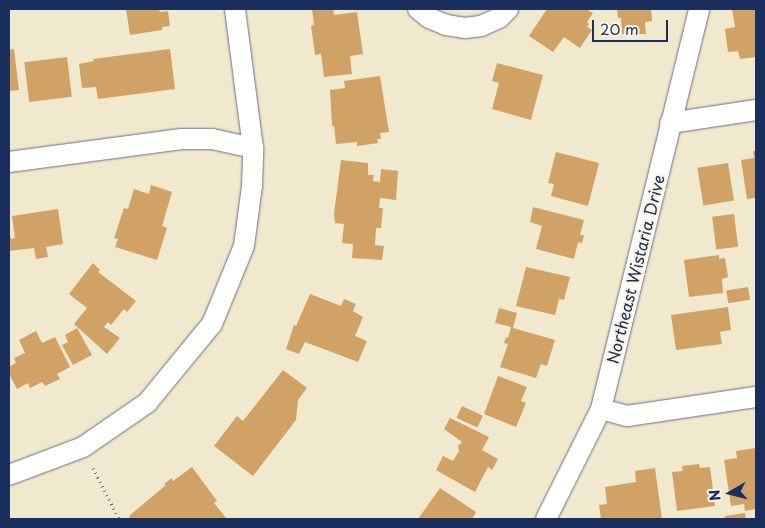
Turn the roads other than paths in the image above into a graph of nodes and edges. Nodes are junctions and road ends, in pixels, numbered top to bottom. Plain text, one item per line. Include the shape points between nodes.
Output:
1 (235, 9) edge
2 (418, 9) edge
3 (508, 9) edge
4 (699, 9) edge
5 (756, 110) edge
6 (670, 123) junction
7 (253, 148) junction
8 (9, 162) edge
9 (756, 397) edge
10 (600, 409) junction
11 (9, 475) edge
12 (546, 519) edge

1 - 7 street
2 - 3 street via 446,25 465,28 481,26 499,18
4 - 6 street, Northeast Wistaria Drive
5 - 6 street
6 - 10 street, Northeast Wistaria Drive
7 - 8 street via 212,139 182,139
7 - 11 street via 244,246 212,324 148,403 83,447
9 - 10 street via 627,416
10 - 12 street, Northeast Wistaria Drive

